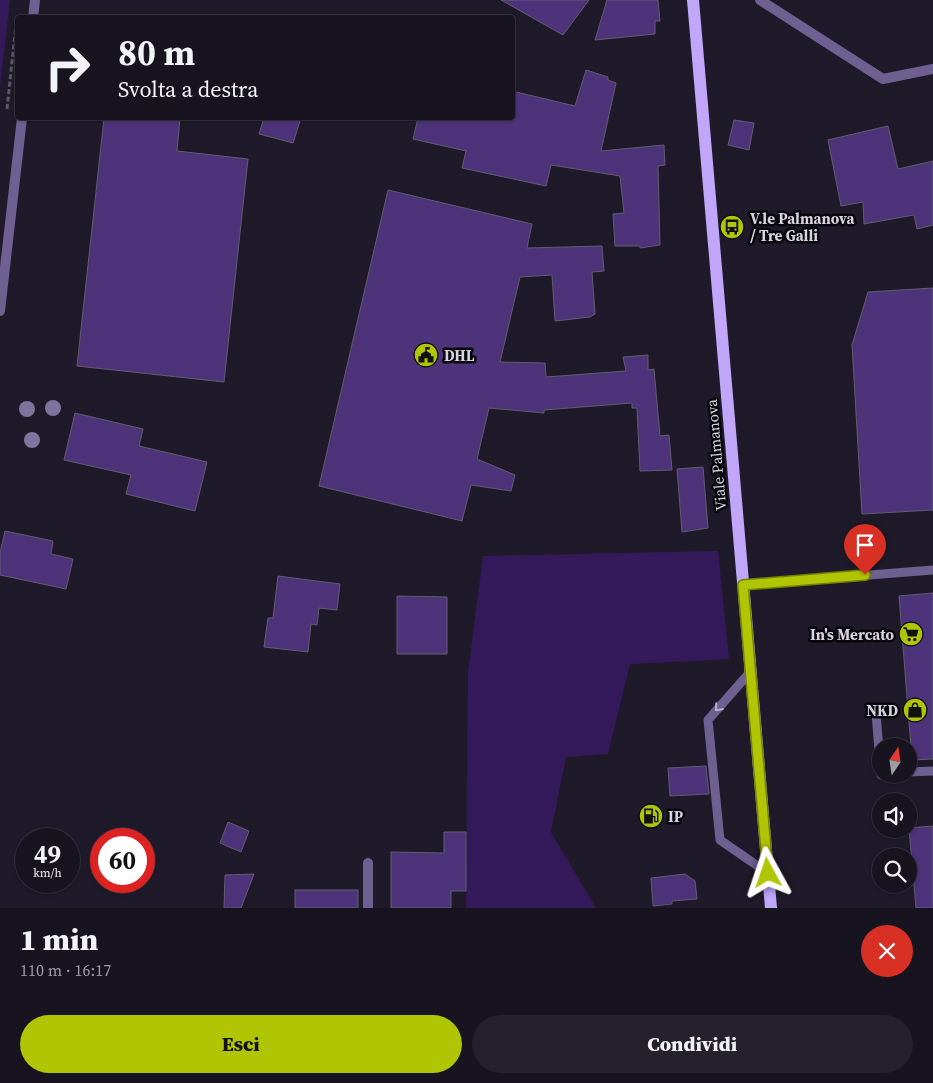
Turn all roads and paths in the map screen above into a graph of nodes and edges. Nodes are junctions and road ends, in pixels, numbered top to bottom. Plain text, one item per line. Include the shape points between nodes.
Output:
1 (35, 0) edge
2 (693, 0) edge
3 (760, 0) edge
4 (33, 15) edge
5 (15, 36) edge
6 (933, 69) edge
7 (6, 115) dead end
8 (22, 120) edge
9 (0, 311) edge
10 (933, 570) edge
11 (743, 585) junction
12 (750, 672) junction
13 (876, 713) dead end
14 (878, 738) edge
15 (933, 771) edge
16 (918, 772) edge
17 (368, 863) dead end
18 (768, 873) junction
19 (368, 908) edge
20 (771, 908) edge

1 - 4 street
2 - 11 main road, Viale Palmanova
3 - 6 street via 884,79
5 - 7 path
8 - 9 street
10 - 11 lane
11 - 12 main road, Viale Palmanova
12 - 18 main road, Viale Palmanova
12 -> 18 lane via 708,720 720,840
13 - 14 lane
15 - 16 lane
17 - 19 street
18 - 20 main road, Viale Palmanova

